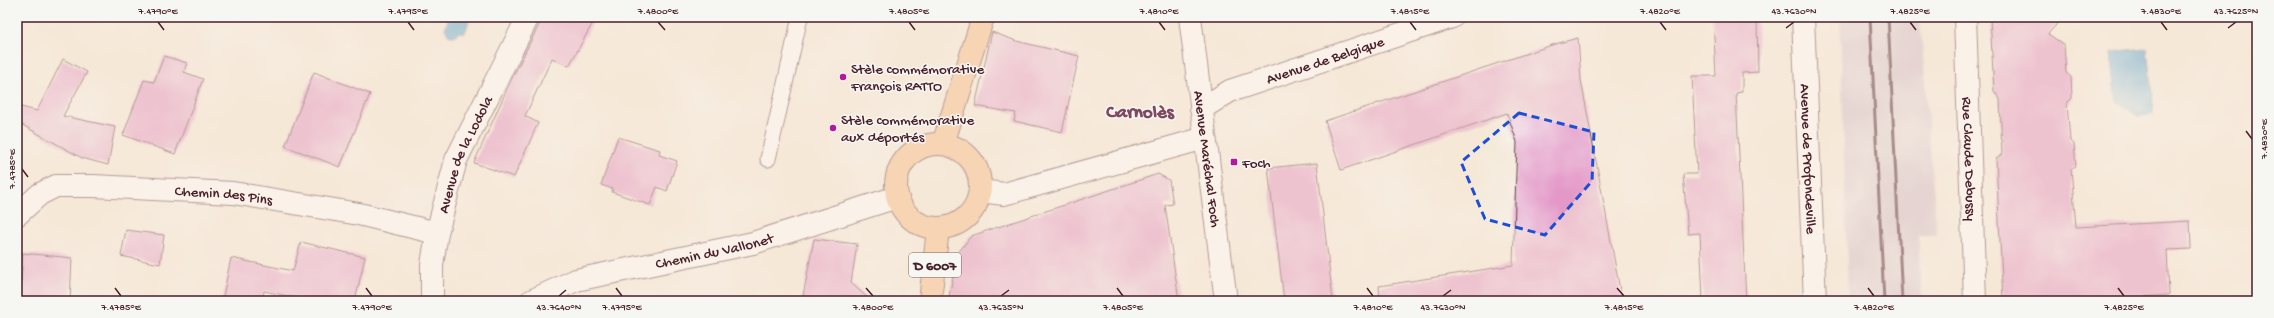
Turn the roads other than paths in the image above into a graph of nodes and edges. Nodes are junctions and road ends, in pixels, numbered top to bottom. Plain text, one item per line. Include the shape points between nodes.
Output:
1 (528, 17) edge
2 (800, 17) edge
3 (983, 17) edge
4 (1190, 17) edge
5 (1452, 17) edge
6 (1803, 17) edge
7 (1965, 17) edge
8 (1201, 109) junction
9 (1205, 138) junction
10 (943, 144) junction
11 (768, 159) dead end
12 (981, 191) junction
13 (897, 197) junction
14 (17, 215) edge
15 (938, 229) junction
16 (437, 233) junction
17 (432, 301) edge
18 (531, 301) edge
19 (930, 301) edge
20 (1226, 301) edge
21 (1815, 301) edge
22 (1975, 301) edge

1 - 16 street, Avenue de la Lodola via 456,160
2 - 11 lane
3 - 10 main road
4 - 8 street, Avenue Maréchal Foch
5 - 8 street, Avenue de Belgique via 1230,91
6 - 21 street, Avenue de Profondeville
7 - 22 street, Rue Claude Debussy
8 - 9 street, Avenue Maréchal Foch
9 - 12 street via 1004,194
9 - 20 street, Avenue Maréchal Foch
10 - 12 main road via 964,151 978,169
10 - 13 main road via 922,146 906,158 896,176
12 - 15 main road via 974,211 958,224
13 - 15 main road via 905,214 920,225
13 - 18 street, Chemin du Vallonet via 753,243 576,280
14 - 16 street, Chemin des Pins via 40,194 56,186 93,186 233,194 359,214
15 - 19 main road, D 6007
16 - 17 street, Avenue de la Lodola via 432,265

